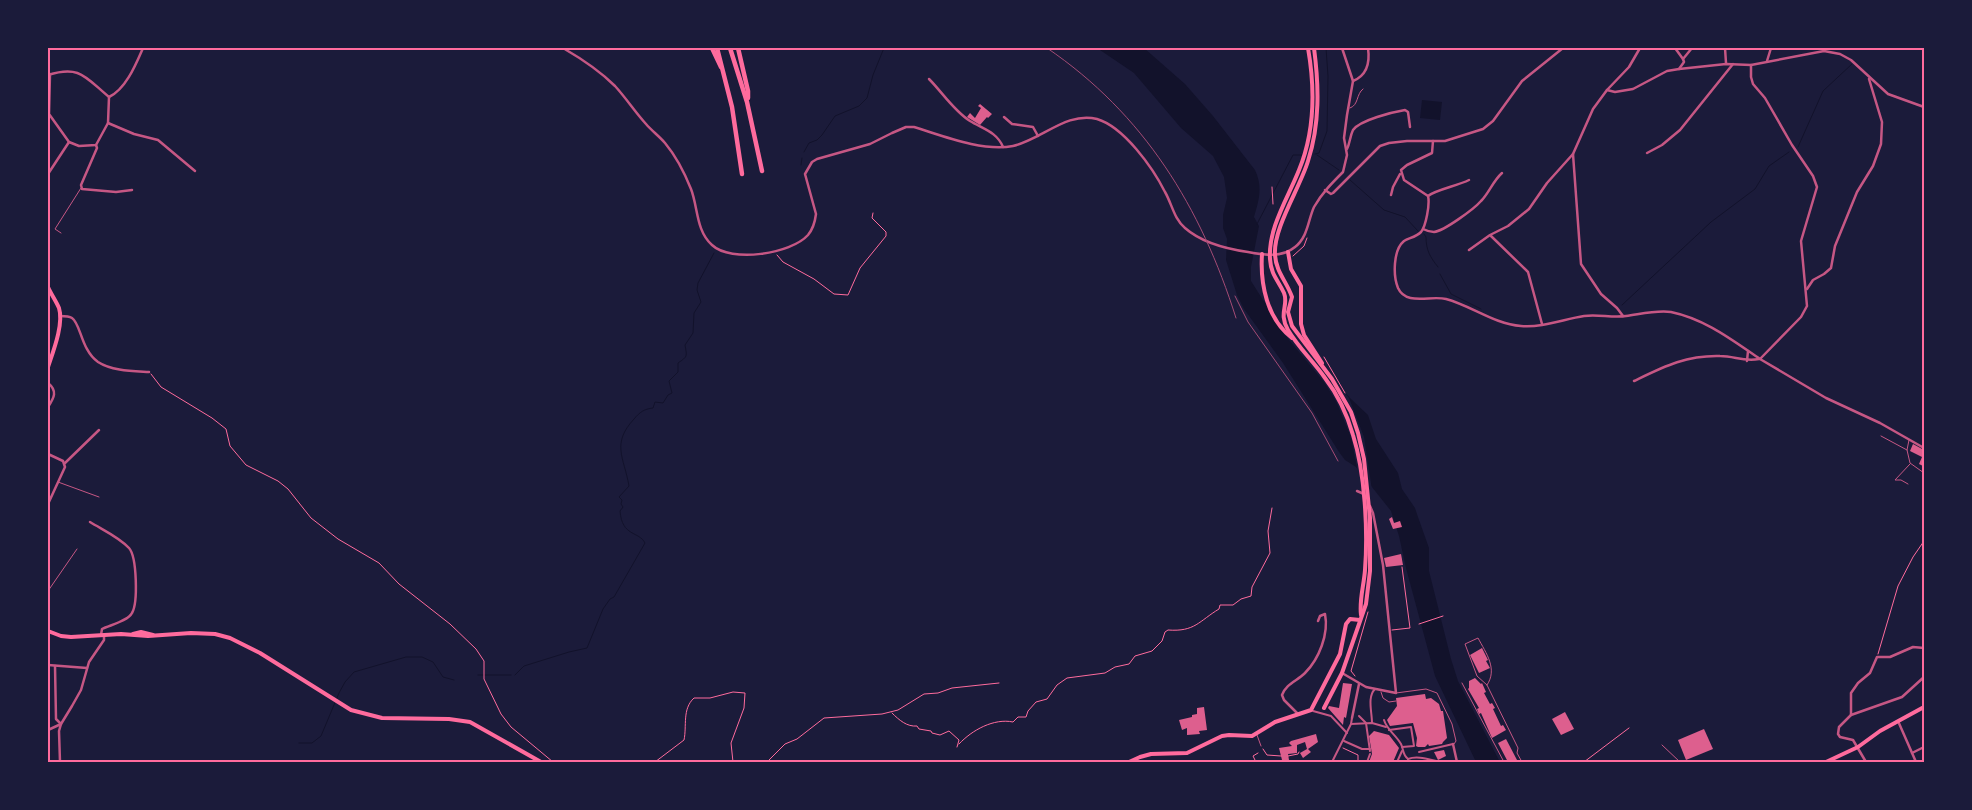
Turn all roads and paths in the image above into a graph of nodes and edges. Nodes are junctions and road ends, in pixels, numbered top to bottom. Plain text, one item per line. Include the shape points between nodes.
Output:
1 (144, 48) edge
2 (563, 48) edge
3 (712, 48) edge
4 (717, 48) edge
5 (730, 48) edge
6 (738, 48) edge
7 (1308, 48) edge
8 (1314, 48) edge
9 (1342, 48) edge
10 (1368, 48) edge
11 (1563, 48) edge
12 (1640, 48) edge
13 (1675, 48) edge
14 (1692, 48) edge
15 (1725, 48) edge
16 (1771, 48) edge
17 (1683, 59) junction
18 (1767, 61) junction
19 (1726, 64) junction
20 (1733, 64) junction
21 (1751, 65) junction
22 (1679, 68) junction
23 (724, 73) junction
24 (49, 75) edge
25 (1868, 76) junction
26 (929, 79) dead end
27 (1353, 81) junction
28 (1363, 89) dead end
29 (1607, 90) junction
30 (109, 97) junction
31 (747, 102) junction
32 (1924, 107) edge
33 (1348, 108) junction
34 (1004, 117) dead end
35 (108, 123) junction
36 (1410, 127) dead end
37 (1038, 136) junction
38 (1433, 141) junction
39 (69, 142) junction
40 (96, 144) junction
41 (1003, 147) junction
42 (1346, 150) junction
43 (1647, 153) dead end
44 (1573, 154) junction
45 (195, 171) dead end
46 (762, 171) dead end
47 (1400, 173) junction
48 (1502, 173) dead end
49 (48, 174) edge
50 (742, 174) dead end
51 (1468, 180) dead end
52 (81, 187) junction
53 (1272, 187) dead end
54 (132, 190) dead end
55 (1326, 190) junction
56 (1391, 195) dead end
57 (1428, 196) junction
58 (1273, 204) dead end
59 (873, 213) dead end
60 (1423, 229) junction
61 (61, 233) dead end
62 (1490, 235) junction
63 (1302, 247) dead end
64 (1469, 250) dead end
65 (774, 252) junction
66 (1287, 252) junction
67 (1262, 254) junction
68 (1292, 260) dead end
69 (48, 287) edge
70 (1283, 291) junction
71 (1807, 291) junction
72 (1290, 294) junction
73 (1285, 301) junction
74 (1290, 305) junction
75 (60, 316) junction
76 (1623, 316) junction
77 (1542, 324) junction
78 (1295, 340) junction
79 (1748, 351) junction
80 (1312, 352) junction
81 (1324, 358) dead end
82 (1760, 359) junction
83 (1747, 361) junction
84 (48, 366) edge
85 (1332, 371) dead end
86 (149, 372) joint
87 (1634, 381) dead end
88 (48, 383) edge
89 (48, 407) edge
90 (99, 430) dead end
91 (1881, 436) dead end
92 (1909, 440) junction
93 (1924, 448) edge
94 (1907, 450) junction
95 (48, 454) edge
96 (65, 463) junction
97 (1910, 463) junction
98 (1924, 474) edge
99 (58, 482) junction
100 (1908, 484) dead end
101 (1357, 491) dead end
102 (99, 497) dead end
103 (48, 504) edge
104 (1272, 508) dead end
105 (90, 522) dead end
106 (1924, 541) edge
107 (77, 549) dead end
108 (1402, 567) dead end
109 (48, 591) edge
110 (1368, 610) dead end
111 (1443, 616) dead end
112 (1361, 617) junction
113 (1318, 620) dead end
114 (1419, 624) dead end
115 (1390, 630) junction
116 (48, 631) edge
117 (102, 635) junction
118 (1924, 648) edge
119 (1877, 657) junction
120 (48, 665) edge
121 (55, 666) junction
122 (88, 668) junction
123 (1342, 673) junction
124 (1924, 676) edge
125 (1355, 681) junction
126 (1000, 683) dead end
127 (1358, 684) junction
128 (1462, 684) dead end
129 (1487, 685) junction
130 (1375, 690) junction
131 (1380, 690) junction
132 (1396, 693) junction
133 (1396, 701) dead end
134 (1924, 707) edge
135 (1324, 708) dead end
136 (1313, 711) dead end
137 (892, 712) junction
138 (1298, 714) junction
139 (1359, 716) dead end
140 (1851, 716) junction
141 (1352, 718) joint
142 (1384, 720) dead end
143 (1898, 721) junction
144 (1366, 723) junction
145 (1372, 723) junction
146 (61, 724) junction
147 (1351, 724) junction
148 (1629, 728) dead end
149 (1388, 729) junction
150 (48, 730) edge
151 (1347, 733) junction
152 (1257, 734) junction
153 (1343, 741) junction
154 (959, 744) junction
155 (1453, 744) junction
156 (1662, 745) dead end
157 (1261, 746) joint
158 (957, 747) dead end
159 (1858, 747) junction
160 (1924, 747) edge
161 (1340, 748) junction
162 (1439, 748) junction
163 (1402, 749) junction
164 (1370, 751) junction
165 (1440, 751) dead end
166 (1299, 752) dead end
167 (1419, 752) dead end
168 (1258, 753) dead end
169 (1912, 753) junction
170 (1281, 756) dead end
171 (1288, 756) dead end
172 (1408, 761) edge
173 (1441, 761) edge
174 (60, 762) edge
175 (541, 762) edge
176 (553, 762) edge
177 (654, 762) edge
178 (733, 762) edge
179 (767, 762) edge
180 (1129, 762) edge
181 (1256, 762) edge
182 (1332, 762) edge
183 (1358, 762) edge
184 (1368, 762) edge
185 (1397, 762) edge
186 (1457, 762) edge
187 (1504, 762) edge
188 (1520, 762) edge
189 (1584, 762) edge
190 (1680, 762) edge
191 (1826, 762) edge
192 (1866, 762) edge
193 (1916, 762) edge

1 - 30 street via 119,90
2 - 65 street via 593,67 614,86 665,143 691,190 700,224 712,246 735,254
3 - 23 highway
4 - 23 highway
5 - 31 highway
6 - 31 highway via 748,91
7 - 70 main road via 1313,92 1310,133 1303,160 1276,223 1269,252 1272,274
8 - 72 main road via 1318,102 1315,134 1306,167 1281,225 1275,253 1279,274
9 - 27 street
10 - 27 street via 1368,67 1361,77
11 - 38 street via 1522,81 1489,125 1445,141
12 - 29 street via 1629,67
13 - 17 street
14 - 17 street
15 - 19 street
16 - 18 street
17 - 22 street
18 - 21 street
18 - 25 street via 1824,51 1840,54
19 - 20 street
19 - 22 street
20 - 21 street
20 - 43 street via 1680,130
21 - 71 street via 1753,84 1765,98 1816,183 1816,194 1800,249
22 - 29 street via 1633,89
23 - 50 highway
24 - 30 street via 63,70 77,72
24 - 39 street via 49,114
25 - 32 street via 1888,94
25 - 71 street via 1882,122 1881,144 1835,246 1831,268 1810,284
26 - 41 street via 968,120 993,134
27 - 33 street
28 - 33 lane via 1356,104
29 - 44 street via 1593,109
30 - 35 street
31 - 46 highway
33 - 42 street via 1344,138
34 - 37 street via 1012,124 1033,127
35 - 40 street
35 - 45 street via 158,140
36 - 42 street via 1408,112 1391,113 1353,130
37 - 41 street via 1021,144
37 - 67 street via 1078,119 1095,119 1114,126 1152,171 1177,218 1188,230 1222,246
38 - 47 street via 1432,153 1402,168
38 - 55 street via 1380,146 1334,193
39 - 40 street via 79,146
39 - 49 street
40 - 52 street
41 - 65 street via 989,148 906,127 870,144 817,159 805,174 816,208 812,229 803,240
42 - 55 street via 1343,172
44 - 62 street via 1529,209
44 - 76 street via 1581,264 1601,294
47 - 56 street
47 - 57 street via 1404,180
48 - 60 street via 1480,202 1445,228 1436,232
51 - 57 street
52 - 54 street via 98,192
52 - 61 lane via 56,230
53 - 58 path
55 - 66 street via 1314,208 1301,242
57 - 60 street via 1430,202
59 - 65 path via 872,218 883,228 886,236 860,268 848,295 834,294 783,262
60 - 77 street via 1405,241 1398,252 1396,275 1398,289 1404,296 1446,299 1519,326
62 - 64 street
62 - 77 street via 1528,272
63 - 68 path
66 - 67 street
66 - 80 main road via 1289,264 1301,286 1304,335
67 - 78 main road via 1262,283 1266,298 1276,319
69 - 75 main road via 59,307
70 - 72 main road
70 - 73 main road
71 - 82 street via 1804,313
72 - 73 main road
72 - 74 main road
72 - 74 main road via 1301,299
73 - 78 main road via 1283,315
74 - 80 main road via 1288,316 1292,326
75 - 84 main road
75 - 86 street via 75,321 86,349 99,362 115,368
76 - 77 street via 1586,316
76 - 79 street via 1660,311 1683,315 1723,333
78 - 112 main road via 1336,394 1354,436 1365,517
79 - 82 street
79 - 83 street
80 - 112 main road via 1351,412 1364,459 1370,570
81 - 85 path
82 - 83 street
82 - 92 street via 1826,398
83 - 87 street via 1728,356 1690,357
86 - 176 path via 161,387 226,429 230,446 246,465 288,489 311,518 338,539 379,562 399,584 476,649 484,661 484,679 501,714 511,727
88 - 89 street via 55,393
90 - 96 street
91 - 94 lane
92 - 93 street
92 - 94 lane
94 - 97 lane
95 - 96 street
96 - 99 street
97 - 98 lane
97 - 100 lane via 1895,480
99 - 102 lane
99 - 103 street
101 - 115 street via 1363,493 1373,513
104 - 154 path via 1268,531 1270,553 1252,587 1251,596 1233,606 1220,605 1192,629 1168,630 1152,651 1135,656 1129,664 1105,673 1067,678 1056,685 1047,699 1036,702 1026,717 987,725
105 - 117 street via 128,547 134,558 132,613 128,618 102,629
106 - 119 path via 1898,586
107 - 109 lane
108 - 115 path via 1410,628
110 - 125 path via 1351,671
111 - 114 path
112 - 123 main road
112 - 138 main road via 1347,621 1340,654 1315,704 1311,710
113 - 138 street via 1325,614 1320,651 1306,672 1288,685 1282,694
115 - 132 street
116 - 117 main road via 71,637
117 - 122 street via 104,640
117 - 175 main road via 201,633 230,638 351,710 382,718 470,722
118 - 119 street via 1913,647 1890,657
119 - 140 street via 1870,673 1851,693
120 - 121 street
121 - 122 street
121 - 146 street via 54,712
122 - 146 street via 81,690
123 - 125 street
123 - 135 main road
124 - 140 street via 1902,697
125 - 127 street
126 - 137 path via 924,694
127 - 130 street
127 - 141 street
128 - 187 lane
129 - 129 lane via 1492,672 1491,662 1478,638 1465,644 1477,676
129 - 188 lane via 1518,748
130 - 131 street
130 - 145 street via 1370,698
131 - 132 street
131 - 133 lane via 1384,699
132 - 155 lane via 1426,689 1437,693 1452,724 1456,741
134 - 143 main road
136 - 151 street via 1331,716
137 - 154 path via 900,721 919,729 940,735 949,731
137 - 179 path via 824,718 785,744
138 - 152 main road via 1275,722
139 - 144 street
140 - 159 street via 1839,727 1838,734 1850,738
141 - 147 street
142 - 149 street
143 - 159 main road
143 - 169 street
144 - 145 street
144 - 147 street
144 - 164 street
145 - 149 street
146 - 150 street
146 - 174 street
147 - 151 street
148 - 189 path
149 - 163 street
149 - 163 street via 1411,727 1414,746
151 - 153 street
152 - 157 lane
152 - 180 main road via 1222,736 1188,753 1151,754
153 - 161 street
153 - 164 street
154 - 158 path
155 - 162 street
155 - 186 street
156 - 190 lane
157 - 170 path via 1267,755
159 - 191 main road
159 - 192 street
160 - 169 street
161 - 182 street
161 - 183 path via 1358,756
162 - 165 street
162 - 167 street
163 - 172 street
163 - 185 street
164 - 184 street
166 - 171 path
168 - 181 path via 1253,756
169 - 193 street
172 - 173 street via 1418,757
177 - 178 path via 684,740 684,721 694,698 738,692 745,693 744,708 731,743

